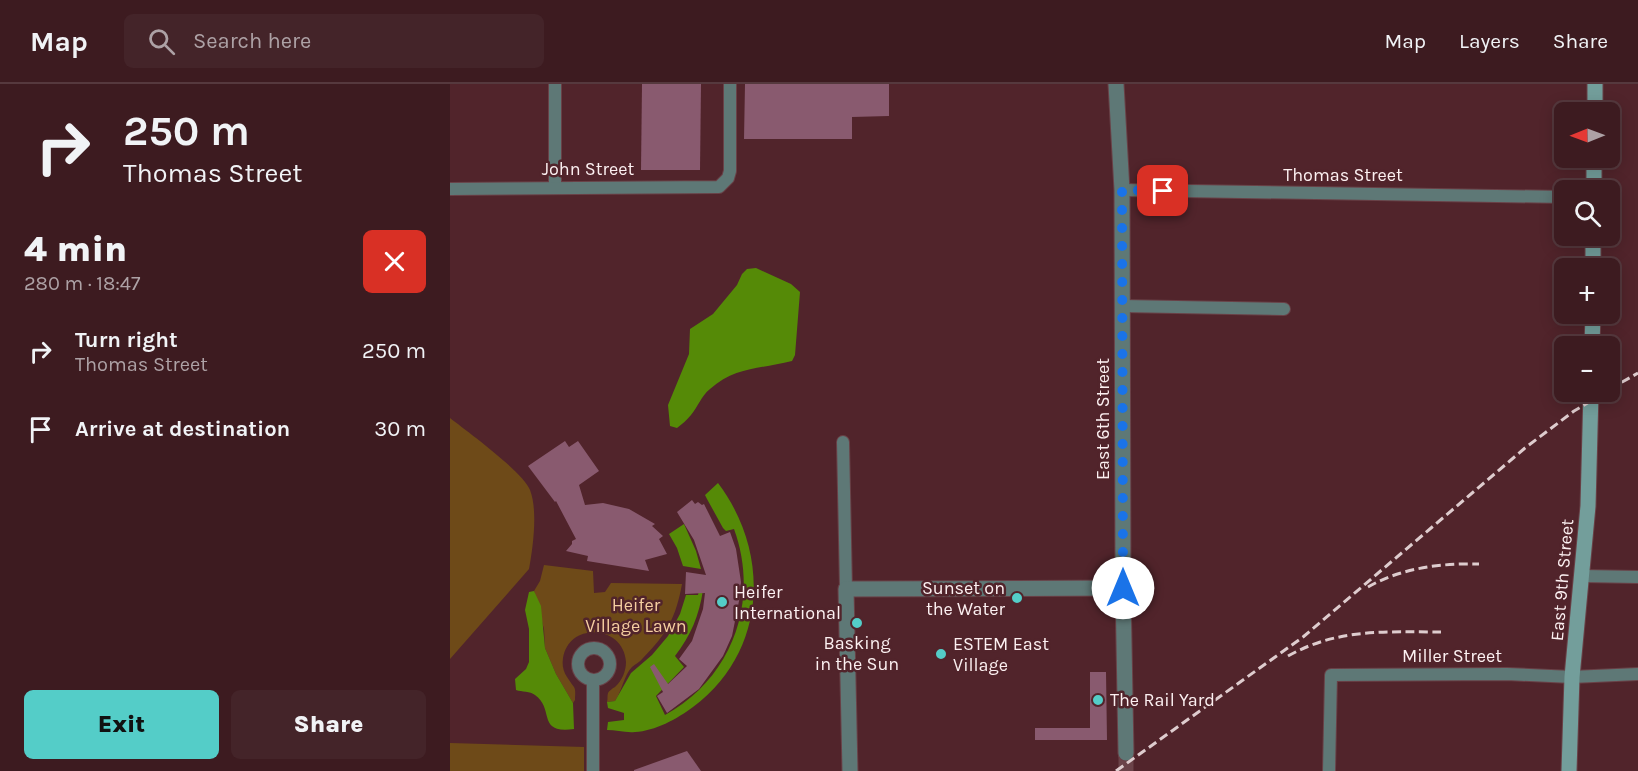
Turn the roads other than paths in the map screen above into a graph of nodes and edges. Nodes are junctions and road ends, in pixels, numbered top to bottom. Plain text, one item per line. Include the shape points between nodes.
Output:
1 (555, 84) edge
2 (730, 84) edge
3 (1116, 84) edge
4 (1595, 84) edge
5 (1595, 102) edge
6 (555, 187) junction
7 (450, 189) edge
8 (1122, 190) junction
9 (1554, 197) edge
10 (1122, 306) junction
11 (1284, 309) dead end
12 (1592, 402) edge
13 (843, 442) dead end
14 (1582, 576) junction
15 (1638, 577) edge
16 (1123, 588) junction
17 (846, 590) junction
18 (1638, 674) edge
19 (1572, 677) junction
20 (592, 680) dead end
21 (1126, 753) tunnel mouth
22 (593, 771) edge
23 (850, 771) edge
24 (1329, 771) edge
25 (1569, 771) edge

1 - 6 street
2 - 6 street, John Street via 730,171 719,187
3 - 8 street, East 6th Street
4 - 5 main road
6 - 7 street, John Street
8 - 9 street, Thomas Street
8 - 10 street, East 6th Street
10 - 11 street
10 - 16 street, East 6th Street
12 - 14 main road, East 9th Street
13 - 17 street
14 - 15 street
14 - 19 main road, East 9th Street
16 - 17 street
16 - 21 street, East 6th Street
17 - 23 street
18 - 19 street, Miller Street
19 - 24 street, Miller Street via 1331,675
19 - 25 main road, East 9th Street
20 - 22 street

